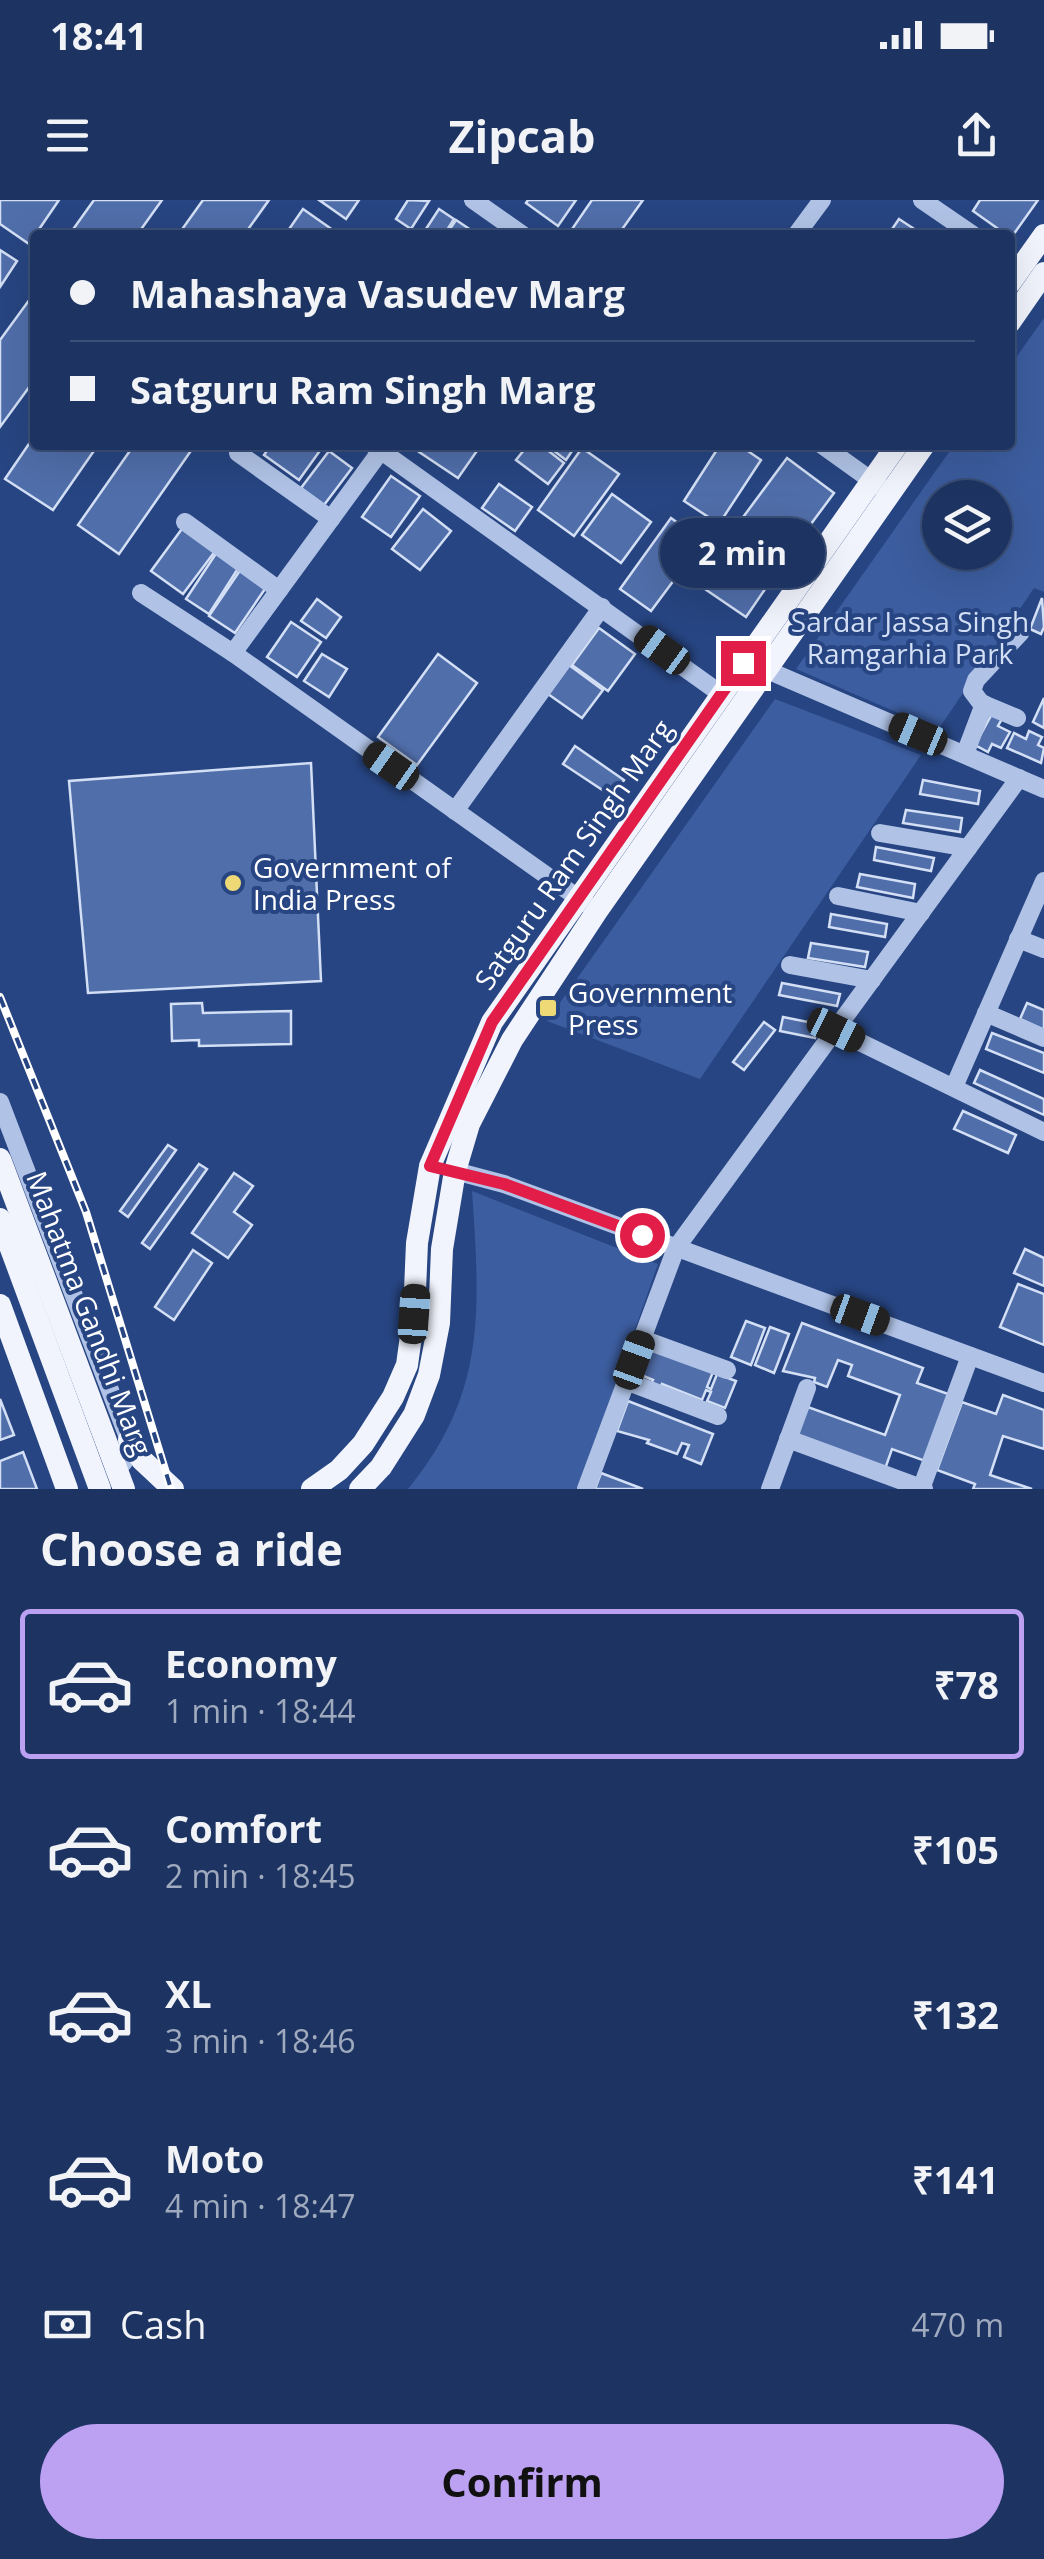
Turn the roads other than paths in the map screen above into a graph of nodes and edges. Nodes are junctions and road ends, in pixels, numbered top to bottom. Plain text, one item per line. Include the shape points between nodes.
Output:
1 (473, 200) edge
2 (822, 200) edge
3 (922, 200) edge
4 (517, 230) edge
5 (800, 230) edge
6 (967, 230) edge
7 (1044, 235) edge
8 (1025, 273) edge
9 (1015, 306) edge
10 (378, 450) edge
11 (384, 450) edge
12 (829, 450) edge
13 (894, 450) edge
14 (919, 450) edge
15 (238, 453) dead end
16 (881, 487) junction
17 (331, 519) junction
18 (185, 522) dead end
19 (278, 590) junction
20 (141, 593) dead end
21 (602, 607) junction
22 (1021, 632) dead end
23 (233, 654) junction
24 (767, 670) junction
25 (721, 694) junction
26 (984, 704) junction
27 (1017, 718) dead end
28 (965, 754) junction
29 (1019, 778) junction
30 (1043, 787) edge
31 (454, 811) junction
32 (880, 834) dead end
33 (968, 848) junction
34 (1043, 886) edge
35 (838, 896) dead end
36 (577, 898) junction
37 (597, 911) junction
38 (921, 913) junction
39 (1018, 939) junction
40 (1044, 949) edge
41 (790, 965) dead end
42 (872, 980) junction
43 (986, 1013) junction
44 (836, 1030) junction
45 (1044, 1038) edge
46 (954, 1087) junction
47 (0, 1102) edge
48 (1044, 1132) edge
49 (0, 1159) edge
50 (430, 1166) junction
51 (455, 1171) junction
52 (0, 1219) edge
53 (0, 1246) edge
54 (676, 1248) junction
55 (0, 1304) edge
56 (642, 1340) junction
57 (970, 1356) junction
58 (727, 1370) dead end
59 (626, 1381) junction
60 (1044, 1383) edge
61 (808, 1388) dead end
62 (718, 1416) dead end
63 (104, 1434) junction
64 (788, 1438) junction
65 (129, 1440) junction
66 (55, 1456) junction
67 (118, 1483) edge
68 (67, 1489) edge
69 (90, 1489) edge
70 (173, 1489) edge
71 (312, 1489) edge
72 (360, 1489) edge
73 (586, 1489) edge
74 (770, 1489) edge
75 (922, 1489) edge

1 - 4 street
2 - 5 street
3 - 6 street
7 - 8 main road
8 - 9 main road
10 - 17 street
11 - 21 street
12 - 16 street
13 - 16 main road, Satguru Ram Singh Marg
14 - 16 main road, Satguru Ram Singh Marg
15 - 17 street
16 - 24 main road, Satguru Ram Singh Marg
16 - 25 main road, Satguru Ram Singh Marg
17 - 19 street
18 - 19 street
19 - 23 street
20 - 23 street
21 - 25 street
21 - 31 street
22 - 26 street via 973,685 973,696
23 - 31 street
24 - 28 street
24 - 37 main road, Satguru Ram Singh Marg
25 - 36 main road, Satguru Ram Singh Marg
26 - 27 street
26 - 28 street
28 - 29 street
29 - 30 street
29 - 33 street
31 - 36 street
32 - 33 street
33 - 38 street
34 - 39 street
35 - 38 street
36 - 37 street
36 - 50 main road, Satguru Ram Singh Marg via 492,1022
37 - 51 main road, Satguru Ram Singh Marg via 512,1040
38 - 42 street
39 - 40 street
39 - 43 street
41 - 42 street
42 - 44 street
43 - 45 street
43 - 46 street
44 - 46 street
44 - 54 street
46 - 48 street
47 - 65 street
49 - 63 main road, Mahatma Gandhi Marg
50 - 51 main road
50 - 71 main road, Satguru Ram Singh Marg via 407,1365 363,1444
51 - 54 street
51 - 72 main road, Satguru Ram Singh Marg via 429,1375 406,1428
52 - 67 main road, Mahatma Gandhi Marg, bridge
53 - 69 main road
54 - 56 street
54 - 57 street
55 - 66 main road
56 - 58 street
56 - 59 street
57 - 60 street
57 - 75 street
59 - 62 street
59 - 73 street
61 - 64 street
63 - 66 main road
63 - 67 main road, Mahatma Gandhi Marg
64 - 74 street
64 - 75 street
65 - 67 street
65 - 70 main road
66 - 68 main road

